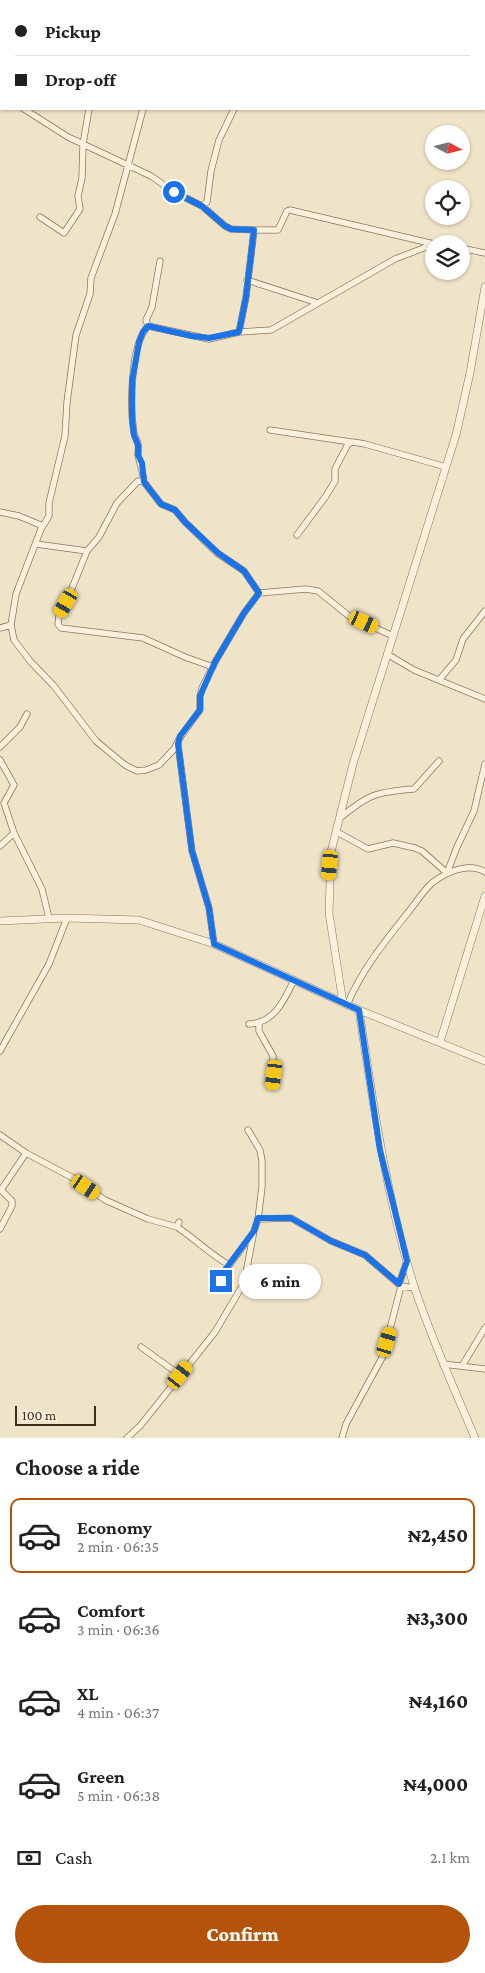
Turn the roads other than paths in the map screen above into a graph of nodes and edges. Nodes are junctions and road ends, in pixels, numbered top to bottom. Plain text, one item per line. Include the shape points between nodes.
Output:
1 (26, 110) edge
2 (89, 110) edge
3 (143, 110) edge
4 (234, 110) edge
5 (83, 144) junction
6 (128, 166) junction
7 (202, 206) junction
8 (40, 217) dead end
9 (254, 230) junction
10 (425, 242) edge
11 (425, 247) edge
12 (470, 250) edge
13 (485, 253) edge
14 (160, 260) dead end
15 (247, 280) junction
16 (485, 287) edge
17 (318, 303) junction
18 (148, 326) junction
19 (239, 332) junction
20 (270, 430) dead end
21 (353, 442) junction
22 (446, 467) junction
23 (144, 482) junction
24 (0, 512) edge
25 (43, 526) junction
26 (297, 535) dead end
27 (36, 544) junction
28 (87, 551) junction
29 (259, 593) junction
30 (485, 611) edge
31 (11, 625) junction
32 (0, 628) edge
33 (393, 636) junction
34 (388, 654) junction
35 (213, 667) junction
36 (439, 680) junction
37 (485, 699) edge
38 (27, 714) dead end
39 (178, 744) junction
40 (0, 747) edge
41 (0, 760) edge
42 (439, 760) dead end
43 (485, 764) edge
44 (340, 818) junction
45 (336, 832) junction
46 (14, 833) junction
47 (0, 846) edge
48 (485, 872) edge
49 (447, 873) junction
50 (485, 896) edge
51 (49, 918) junction
52 (67, 918) junction
53 (0, 921) edge
54 (214, 944) junction
55 (294, 980) junction
56 (345, 1004) junction
57 (359, 1010) junction
58 (248, 1024) dead end
59 (259, 1024) junction
60 (440, 1042) junction
61 (0, 1051) edge
62 (485, 1060) edge
63 (273, 1086) dead end
64 (248, 1130) dead end
65 (0, 1135) edge
66 (26, 1152) junction
67 (258, 1218) junction
68 (0, 1229) edge
69 (254, 1231) junction
70 (407, 1261) junction
71 (229, 1265) junction
72 (221, 1281) dead end
73 (400, 1285) junction
74 (415, 1288) junction
75 (485, 1328) edge
76 (141, 1347) dead end
77 (443, 1364) junction
78 (462, 1366) junction
79 (485, 1368) edge
80 (180, 1375) junction
81 (127, 1438) edge
82 (342, 1438) edge
83 (475, 1438) edge

1 - 5 street
2 - 5 street
3 - 6 street
4 - 7 street via 219,140 207,202
5 - 6 street
5 - 8 street via 78,196 80,209 64,233
6 - 7 street
6 - 25 street via 76,335 63,449 49,503 49,516
7 - 9 street via 231,229
9 - 10 street via 278,230 290,210
9 - 15 street
11 - 17 street via 394,259
12 - 13 street
14 - 18 street via 152,307 146,320
15 - 17 street
15 - 19 street
16 - 22 street via 470,373
17 - 19 street via 271,330
18 - 19 street via 209,338
18 - 23 street via 139,342 132,382 134,435
20 - 21 street
21 - 22 street
21 - 26 street via 348,444 326,496
22 - 33 street
23 - 28 street via 138,481 116,503 99,537
23 - 29 street via 161,504 175,510 218,553 244,571
24 - 25 street
25 - 27 street
27 - 28 street
27 - 31 street via 16,594
28 - 35 street via 59,616 60,628 143,638
29 - 33 street via 318,591 349,616
29 - 35 street
30 - 36 street via 463,639 456,660
31 - 32 street
31 - 39 street via 14,640 30,661 54,686 96,741 125,766 137,771 159,765
33 - 34 street
34 - 36 street
34 - 44 street via 353,764
35 - 39 street via 200,696 200,710 180,736
36 - 37 street
38 - 40 street via 20,727
39 - 54 street via 192,851 209,908
41 - 46 street via 14,785 4,803
42 - 44 street via 414,789 384,791 362,800
43 - 49 street via 474,812
44 - 45 street
45 - 49 street via 368,849 393,843 422,851
45 - 56 street via 329,913
46 - 47 street
46 - 51 street via 42,889
48 - 49 street via 474,868
49 - 56 street via 430,884 374,956
50 - 60 street
51 - 52 street
51 - 53 street
52 - 54 street via 138,920
52 - 61 street via 49,964
54 - 55 street
55 - 56 street
55 - 59 street via 276,1012
56 - 57 street
57 - 60 street
57 - 70 street via 380,1150
58 - 59 street
59 - 63 street via 259,1031 273,1056
60 - 62 street
64 - 67 street via 262,1160
65 - 66 street
66 - 68 street via 1,1190 12,1201 12,1206
66 - 71 street via 113,1204 148,1219 178,1224 212,1255
67 - 69 street
67 - 73 street via 291,1218 331,1241 365,1255
69 - 71 street
69 - 80 street via 244,1283 215,1332
70 - 73 street
70 - 74 street
71 - 72 street
73 - 74 street
73 - 82 street via 383,1356 346,1424
74 - 77 street
75 - 78 street
76 - 80 street
77 - 78 street
77 - 83 street
78 - 79 street
80 - 81 street

